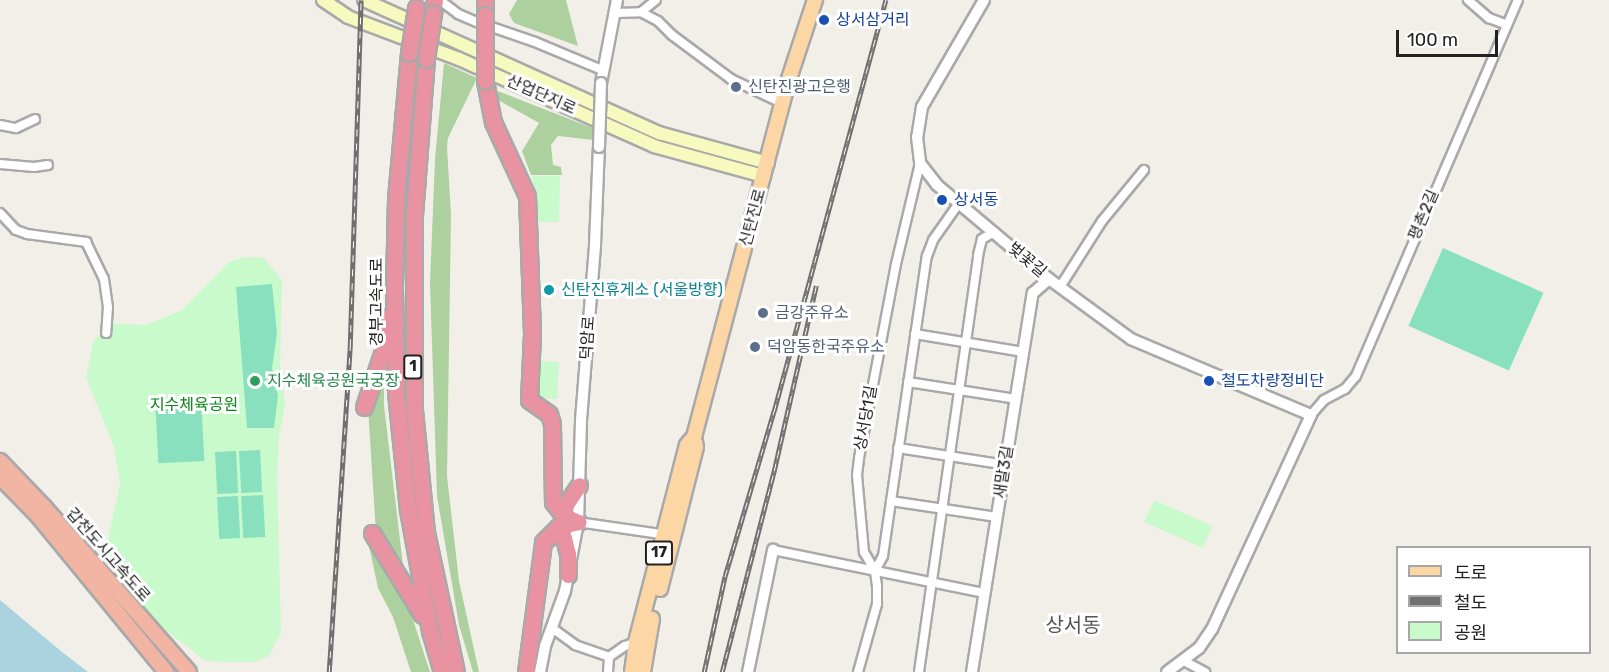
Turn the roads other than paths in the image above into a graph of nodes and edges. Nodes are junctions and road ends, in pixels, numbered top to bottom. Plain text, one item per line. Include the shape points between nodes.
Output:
1 (323, 0) edge
2 (364, 0) edge
3 (616, 0) edge
4 (656, 0) edge
5 (815, 0) edge
6 (984, 0) edge
7 (1468, 0) edge
8 (1518, 0) edge
9 (417, 4) edge
10 (436, 5) edge
11 (383, 6) edge
12 (485, 7) edge
13 (641, 12) junction
14 (616, 13) junction
15 (1505, 24) junction
16 (602, 70) junction
17 (782, 103) junction
18 (35, 119) dead end
19 (0, 125) edge
20 (0, 164) edge
21 (920, 164) junction
22 (48, 165) dead end
23 (766, 170) junction
24 (1144, 170) dead end
25 (959, 203) junction
26 (0, 213) edge
27 (994, 231) junction
28 (1049, 279) junction
29 (1060, 286) junction
30 (394, 288) junction
31 (106, 333) dead end
32 (915, 334) junction
33 (966, 342) junction
34 (1024, 352) junction
35 (908, 382) junction
36 (960, 390) junction
37 (1016, 399) junction
38 (364, 407) dead end
39 (1311, 415) junction
40 (898, 448) junction
41 (950, 456) junction
42 (0, 461) edge
43 (1006, 465) junction
44 (0, 477) edge
45 (579, 485) junction
46 (891, 501) junction
47 (553, 502) junction
48 (942, 508) junction
49 (997, 517) junction
50 (578, 522) junction
51 (372, 534) dead end
52 (668, 536) junction
53 (543, 542) junction
54 (773, 550) joint
55 (875, 571) junction
56 (568, 575) junction
57 (932, 582) junction
58 (985, 594) junction
59 (552, 628) junction
60 (430, 631) junction
61 (636, 642) junction
62 (609, 657) junction
63 (1184, 661) junction
64 (166, 672) edge
65 (189, 672) edge
66 (442, 672) edge
67 (456, 672) edge
68 (526, 672) edge
69 (540, 672) edge
70 (608, 672) edge
71 (632, 672) edge
72 (643, 672) edge
73 (748, 672) edge
74 (858, 672) edge
75 (920, 672) edge
76 (972, 672) edge
77 (1167, 672) edge
78 (1205, 672) edge

1 - 23 main road, 산업단지로 via 348,17 459,59 654,146
2 - 11 main road, 산업단지로
3 - 14 street, 덕암로
4 - 13 street
5 - 17 main road, 신탄진로 / 17
6 - 21 street via 922,107 916,137
7 - 15 street via 1489,18
8 - 15 street, 평촌2길
9 - 30 highway, 경부고속도로 / 1, bridge via 396,199
10 - 16 street
10 - 67 highway, 1, bridge via 426,59 414,216 414,410 426,532
11 - 23 main road, 산업단지로 via 659,133
12 - 47 highway, bridge via 485,81 493,122 527,196 532,334 529,400 549,414 552,423
13 - 14 street
13 - 17 street via 731,79
14 - 16 street, 덕암로
15 - 39 street, 평촌2길 via 1356,376
16 - 45 street, 덕암로, bridge
17 - 23 main road, 신탄진로 / 17
18 - 19 street via 16,128
20 - 22 street
21 - 25 street, 벚꽃길
21 - 55 street, 상서당1길 via 896,264 857,476 864,552
23 - 52 main road, 신탄진로 / 17 via 694,437 687,445
24 - 29 street via 1102,221
25 - 27 street, 벚꽃길
25 - 32 street via 933,240 927,256
26 - 31 street via 16,230 27,234 86,242 104,279
27 - 28 street, 벚꽃길
27 - 33 street via 982,239
28 - 29 street, 벚꽃길
28 - 34 street, 새말3길 via 1033,293
29 - 39 street, 벚꽃길 via 1131,339
30 - 38 highway via 383,351
30 - 60 highway, 경부고속도로 / 1 via 400,446
32 - 33 street
32 - 35 street
33 - 34 street
33 - 36 street
34 - 37 street, 새말3길
35 - 36 street
35 - 40 street
36 - 37 street
36 - 41 street
37 - 43 street, 새말3길
39 - 63 street via 1226,604 1200,648
40 - 41 street
40 - 46 street
41 - 43 street
41 - 48 street
42 - 65 highway, 갑천도시고속도로
43 - 49 street, 새말3길
44 - 64 highway, 갑천도시고속도로 via 45,525
45 - 47 highway via 565,506
45 - 50 street, 덕암로
46 - 48 street
46 - 55 street via 883,556
47 - 50 highway via 563,515
48 - 49 street
48 - 57 street
49 - 58 street, 새말3길
50 - 52 street
50 - 53 highway via 558,527
50 - 56 street, 덕암로
51 - 60 highway via 412,595
52 - 61 main road, 신탄진로 / 17
52 - 72 main road, 신탄진로 / 17
53 - 56 highway via 554,534 564,538
53 - 68 highway
54 - 55 street
54 - 73 street
55 - 57 street
55 - 74 street, 상서당1길 via 877,604
56 - 59 street, 덕암로
57 - 58 street
57 - 75 street
58 - 76 street, 새말3길
59 - 62 street via 575,645
59 - 69 street, 덕암로
60 - 66 highway, 경부고속도로 / 1
61 - 62 street
61 - 71 main road, 신탄진로 / 17
62 - 70 street
63 - 77 street
63 - 78 street

